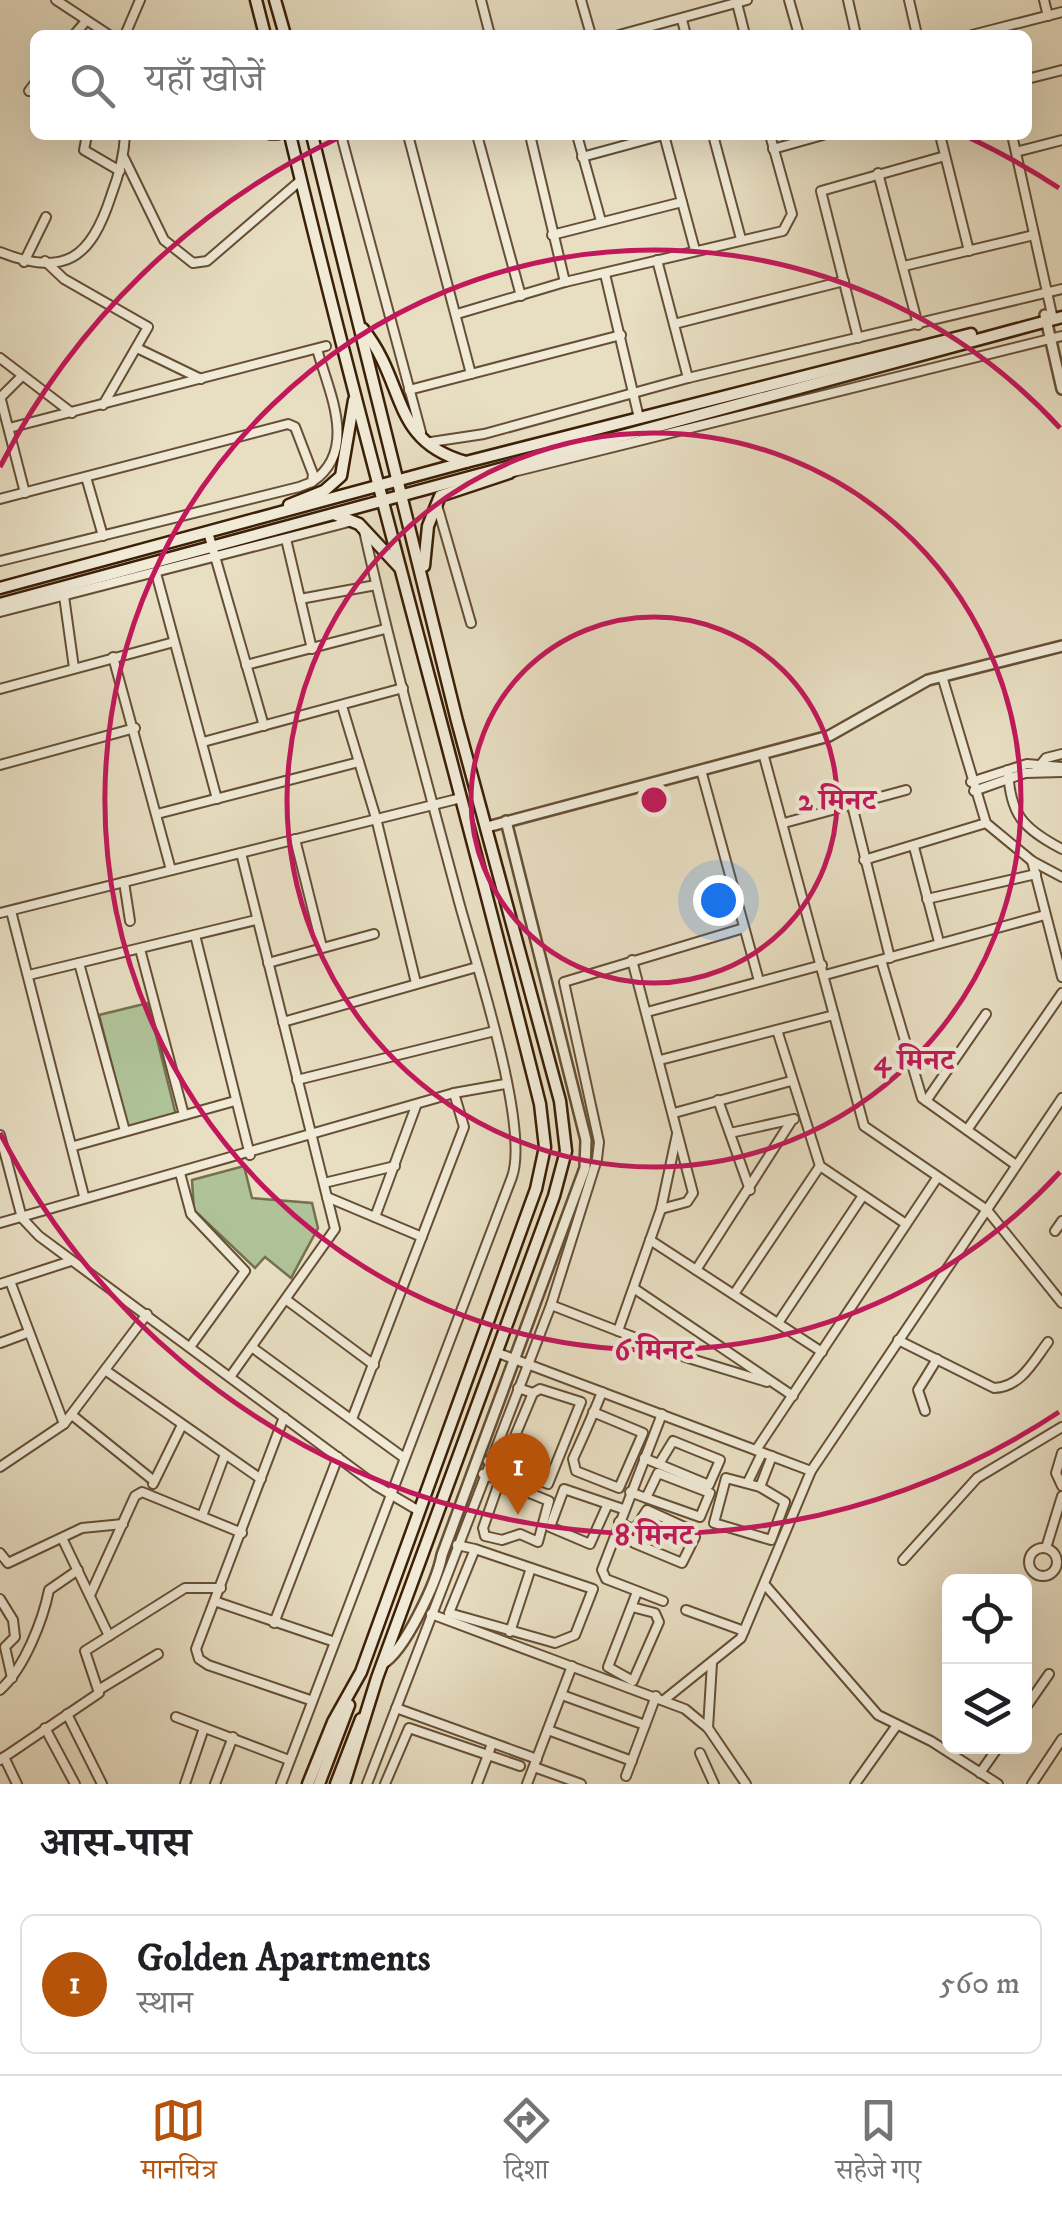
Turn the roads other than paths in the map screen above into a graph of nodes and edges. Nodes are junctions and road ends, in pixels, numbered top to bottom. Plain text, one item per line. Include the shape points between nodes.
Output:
1 (56, 0) edge
2 (140, 0) edge
3 (256, 0) edge
4 (275, 0) edge
5 (481, 0) edge
6 (581, 0) edge
7 (790, 0) edge
8 (848, 0) edge
9 (911, 0) edge
10 (1044, 0) edge
11 (742, 2) edge
12 (1062, 12) edge
13 (1048, 16) junction
14 (86, 20) junction
15 (682, 20) junction
16 (78, 30) edge
17 (102, 30) edge
18 (127, 30) edge
19 (264, 30) edge
20 (284, 30) edge
21 (489, 30) edge
22 (590, 30) edge
23 (640, 30) edge
24 (685, 30) edge
25 (745, 30) edge
26 (798, 30) edge
27 (855, 30) edge
28 (916, 30) edge
29 (992, 30) edge
30 (1062, 70) edge
31 (1032, 79) edge
32 (86, 140) edge
33 (124, 140) edge
34 (291, 140) edge
35 (313, 140) edge
36 (341, 140) edge
37 (409, 140) edge
38 (478, 140) edge
39 (531, 140) edge
40 (578, 140) edge
41 (644, 140) edge
42 (665, 140) edge
43 (714, 140) edge
44 (771, 140) edge
45 (804, 140) edge
46 (941, 140) edge
47 (1013, 140) edge
48 (1062, 140) edge
49 (773, 148) junction
50 (1016, 152) junction
51 (582, 156) junction
52 (945, 156) junction
53 (124, 158) junction
54 (120, 171) junction
55 (878, 173) junction
56 (300, 180) junction
57 (682, 202) junction
58 (46, 217) dead end
59 (600, 221) junction
60 (552, 235) junction
61 (1034, 235) junction
62 (741, 239) junction
63 (695, 250) junction
64 (969, 251) junction
65 (0, 252) edge
66 (656, 260) junction
67 (46, 261) junction
68 (24, 262) junction
69 (904, 266) junction
70 (606, 274) junction
71 (844, 281) junction
72 (566, 282) junction
73 (1062, 289) edge
74 (1046, 294) junction
75 (520, 296) junction
76 (457, 314) junction
77 (1053, 316) edge
78 (359, 324) junction
79 (674, 324) junction
80 (918, 325) junction
81 (620, 335) junction
82 (1062, 336) edge
83 (858, 338) junction
84 (1051, 340) junction
85 (138, 350) junction
86 (0, 358) edge
87 (472, 374) junction
88 (22, 376) junction
89 (688, 378) junction
90 (201, 379) junction
91 (1062, 389) edge
92 (410, 390) junction
93 (634, 395) junction
94 (0, 397) edge
95 (355, 398) junction
96 (103, 406) junction
97 (72, 413) junction
98 (350, 416) junction
99 (639, 418) junction
100 (336, 420) junction
101 (9, 428) junction
102 (527, 459) junction
103 (466, 462) junction
104 (509, 473) junction
105 (86, 477) junction
106 (400, 481) junction
107 (312, 482) junction
108 (379, 486) junction
109 (25, 493) junction
110 (403, 494) junction
111 (0, 499) edge
112 (381, 500) junction
113 (436, 501) junction
114 (281, 512) junction
115 (332, 514) junction
116 (358, 524) junction
117 (208, 532) junction
118 (103, 536) junction
119 (286, 539) junction
120 (214, 552) junction
121 (0, 561) edge
122 (400, 568) junction
123 (423, 570) junction
124 (156, 574) junction
125 (376, 585) junction
126 (0, 588) edge
127 (64, 596) junction
128 (300, 599) junction
129 (0, 604) edge
130 (0, 612) edge
131 (471, 623) dead end
132 (386, 629) junction
133 (174, 642) junction
134 (1062, 646) edge
135 (312, 649) junction
136 (114, 658) junction
137 (246, 665) junction
138 (74, 668) junction
139 (942, 676) junction
140 (403, 688) junction
141 (0, 689) edge
142 (342, 706) junction
143 (457, 720) junction
144 (442, 724) junction
145 (264, 726) junction
146 (135, 728) junction
147 (462, 741) junction
148 (203, 742) junction
149 (448, 745) junction
150 (763, 753) junction
151 (1062, 754) edge
152 (358, 762) junction
153 (0, 766) edge
154 (1037, 769) junction
155 (1062, 769) edge
156 (701, 770) junction
157 (1008, 775) junction
158 (973, 786) junction
159 (906, 790) dead end
160 (462, 798) junction
161 (217, 799) junction
162 (433, 804) junction
163 (852, 805) junction
164 (157, 814) junction
165 (376, 818) junction
166 (506, 821) junction
167 (784, 823) junction
168 (986, 823) junction
169 (487, 827) junction
170 (295, 839) junction
171 (914, 847) junction
172 (1062, 850) edge
173 (240, 853) junction
174 (864, 860) junction
175 (1032, 861) junction
176 (171, 870) junction
177 (1036, 874) junction
178 (1062, 877) edge
179 (124, 882) junction
180 (928, 898) junction
181 (10, 911) junction
182 (0, 913) edge
183 (1045, 915) junction
184 (256, 920) junction
185 (130, 921) dead end
186 (744, 928) junction
187 (374, 934) dead end
188 (195, 935) junction
189 (939, 942) junction
190 (322, 948) junction
191 (140, 950) junction
192 (886, 959) junction
193 (632, 960) junction
194 (79, 963) junction
195 (268, 963) junction
196 (524, 964) junction
197 (822, 964) junction
198 (477, 967) junction
199 (506, 968) junction
200 (29, 975) junction
201 (825, 975) junction
202 (1062, 977) edge
203 (759, 980) junction
204 (416, 983) junction
205 (1062, 993) edge
206 (647, 1012) junction
207 (986, 1014) dead end
208 (834, 1015) junction
209 (283, 1022) junction
210 (776, 1030) junction
211 (495, 1032) junction
212 (660, 1060) junction
213 (297, 1080) junction
214 (791, 1081) junction
215 (505, 1084) junction
216 (454, 1093) junction
217 (1062, 1098) edge
218 (718, 1100) junction
219 (235, 1101) junction
220 (926, 1101) junction
221 (416, 1106) junction
222 (674, 1113) junction
223 (184, 1115) junction
224 (803, 1116) junction
225 (792, 1120) junction
226 (678, 1130) junction
227 (967, 1130) junction
228 (125, 1131) junction
229 (730, 1133) junction
230 (0, 1136) edge
231 (312, 1137) junction
232 (74, 1146) junction
233 (250, 1155) junction
234 (1016, 1165) junction
235 (395, 1166) junction
236 (820, 1166) junction
237 (180, 1173) junction
238 (937, 1178) junction
239 (324, 1183) junction
240 (750, 1190) junction
241 (84, 1196) junction
242 (328, 1197) junction
243 (862, 1197) junction
244 (661, 1209) junction
245 (987, 1210) junction
246 (375, 1217) junction
247 (22, 1218) junction
248 (1062, 1221) edge
249 (0, 1224) edge
250 (906, 1224) junction
251 (1055, 1231) dead end
252 (422, 1237) junction
253 (650, 1240) junction
254 (70, 1261) junction
255 (696, 1270) junction
256 (5, 1282) edge
257 (635, 1288) junction
258 (734, 1294) junction
259 (288, 1301) junction
260 (1062, 1303) edge
261 (551, 1305) junction
262 (147, 1314) junction
263 (778, 1323) junction
264 (618, 1331) junction
265 (27, 1333) junction
266 (898, 1340) junction
267 (1048, 1342) dead end
268 (0, 1343) edge
269 (190, 1346) junction
270 (252, 1348) junction
271 (822, 1352) junction
272 (498, 1353) junction
273 (513, 1359) junction
274 (937, 1360) junction
275 (374, 1365) junction
276 (528, 1365) junction
277 (105, 1370) junction
278 (230, 1377) junction
279 (767, 1382) junction
280 (518, 1388) junction
281 (533, 1392) junction
282 (602, 1392) junction
283 (792, 1396) junction
284 (593, 1412) junction
285 (925, 1412) dead end
286 (72, 1414) junction
287 (662, 1414) junction
288 (284, 1416) junction
289 (352, 1420) junction
290 (64, 1424) junction
291 (181, 1427) junction
292 (1062, 1427) edge
293 (759, 1452) junction
294 (1062, 1453) edge
295 (403, 1456) junction
296 (772, 1456) junction
297 (224, 1457) junction
298 (338, 1457) junction
299 (644, 1458) junction
300 (488, 1461) junction
301 (659, 1464) junction
302 (0, 1467) edge
303 (502, 1467) junction
304 (811, 1471) junction
305 (483, 1474) junction
306 (262, 1480) junction
307 (500, 1480) junction
308 (154, 1481) junction
309 (748, 1482) junction
310 (1062, 1486) edge
311 (760, 1487) junction
312 (630, 1492) junction
313 (150, 1493) junction
314 (390, 1496) junction
315 (1062, 1496) edge
316 (646, 1498) junction
317 (606, 1506) junction
318 (623, 1510) junction
319 (419, 1511) junction
320 (202, 1516) junction
321 (619, 1522) junction
322 (123, 1524) junction
323 (634, 1530) junction
324 (242, 1533) junction
325 (64, 1540) junction
326 (457, 1544) junction
327 (1046, 1548) junction
328 (474, 1549) junction
329 (0, 1554) edge
330 (903, 1560) dead end
331 (531, 1568) junction
332 (78, 1570) junction
333 (1054, 1570) junction
334 (1062, 1576) edge
335 (766, 1586) junction
336 (221, 1588) junction
337 (436, 1591) junction
338 (637, 1592) junction
339 (90, 1593) junction
340 (0, 1598) edge
341 (663, 1601) dead end
342 (217, 1602) junction
343 (632, 1606) junction
344 (686, 1610) dead end
345 (431, 1614) junction
346 (274, 1624) junction
347 (510, 1632) junction
348 (744, 1632) junction
349 (110, 1636) junction
350 (332, 1641) junction
351 (158, 1654) dead end
352 (712, 1663) junction
353 (382, 1664) junction
354 (572, 1666) junction
355 (362, 1672) junction
356 (1049, 1674) dead end
357 (12, 1678) junction
358 (377, 1678) junction
359 (100, 1689) junction
360 (0, 1690) edge
361 (562, 1695) junction
362 (660, 1698) junction
363 (1032, 1698) edge
364 (310, 1700) junction
365 (396, 1708) junction
366 (67, 1714) junction
367 (176, 1717) dead end
368 (645, 1725) junction
369 (897, 1725) junction
370 (46, 1728) junction
371 (204, 1728) junction
372 (708, 1728) junction
373 (548, 1730) junction
374 (233, 1737) junction
375 (1062, 1739) edge
376 (492, 1743) junction
377 (700, 1754) dead end
378 (993, 1754) edge
379 (488, 1755) junction
380 (2, 1758) edge
381 (290, 1760) junction
382 (632, 1761) junction
383 (535, 1763) junction
384 (520, 1766) dead end
385 (980, 1773) junction
386 (626, 1776) dead end
387 (575, 1783) edge
388 (16, 1784) edge
389 (75, 1784) edge
390 (102, 1784) edge
391 (185, 1784) edge
392 (215, 1784) edge
393 (281, 1784) edge
394 (308, 1784) edge
395 (319, 1784) edge
396 (336, 1784) edge
397 (344, 1784) edge
398 (368, 1784) edge
399 (385, 1784) edge
400 (476, 1784) edge
401 (526, 1784) edge
402 (714, 1784) edge
403 (746, 1784) edge
404 (855, 1784) edge
405 (998, 1784) edge
406 (1032, 1784) edge

1 - 14 street
2 - 18 street
3 - 19 main road
4 - 20 main road
5 - 21 street
6 - 22 street
7 - 26 street
8 - 27 street
9 - 28 street
10 - 13 street
11 - 15 street
11 - 25 street
12 - 13 street
13 - 29 street
14 - 16 street
14 - 17 street
15 - 23 street
15 - 24 street
30 - 31 street
32 - 54 street via 84,150
33 - 53 street
34 - 56 main road
35 - 78 main road
36 - 92 street
37 - 76 street
38 - 75 street
39 - 60 street
40 - 51 street
41 - 51 street
42 - 57 street
43 - 62 street
44 - 49 street
45 - 49 street
46 - 52 street
47 - 50 street
48 - 50 street
49 - 62 street via 792,220 783,231
50 - 61 street
51 - 59 street
52 - 55 street
52 - 64 street
53 - 54 street
53 - 56 street via 164,240 193,263 206,260
54 - 67 street via 87,250
55 - 69 street
55 - 71 street via 821,191
56 - 95 main road
57 - 59 street
57 - 63 street
58 - 68 street
59 - 60 street
60 - 72 street
61 - 64 street
61 - 74 street
62 - 63 street
63 - 66 street
64 - 69 street
65 - 68 street
66 - 70 street
66 - 79 street
67 - 68 street
67 - 85 street via 146,325
69 - 80 street
70 - 72 street
70 - 81 street
71 - 79 street
71 - 83 street
72 - 75 street
73 - 74 street
74 - 77 street
74 - 80 street
75 - 76 street
76 - 87 street
77 - 84 street
77 - 99 main road
77 - 102 main road
78 - 103 main road via 387,365 416,437 434,452
78 - 106 main road
79 - 89 street
80 - 83 street
81 - 87 street
81 - 93 street
82 - 84 street
83 - 89 street
84 - 91 street
84 - 104 street
85 - 90 street
85 - 96 street
86 - 88 street
87 - 92 street
88 - 94 street
88 - 97 street
89 - 93 street
90 - 96 street
90 - 100 street via 322,348
92 - 93 street via 418,428 438,444
93 - 99 street
94 - 101 street
95 - 98 main road
95 - 108 main road
96 - 97 street
97 - 101 street
98 - 100 street
98 - 114 main road via 341,476
99 - 103 main road
100 - 107 street via 338,453
101 - 109 street
102 - 104 main road
102 - 110 main road
103 - 106 main road
104 - 113 main road
105 - 107 street via 288,424 296,428
105 - 109 street
105 - 118 street
106 - 108 main road
106 - 110 main road
107 - 118 street
108 - 112 main road
108 - 114 main road
109 - 111 street
110 - 112 main road
110 - 123 main road
112 - 115 main road
112 - 122 main road
113 - 123 main road
113 - 131 street
114 - 117 main road
115 - 116 main road
115 - 120 main road
116 - 119 street
116 - 122 main road
116 - 125 street
117 - 120 street
117 - 126 main road
118 - 121 street
119 - 120 street
119 - 128 street
120 - 124 street
120 - 129 main road
120 - 137 street
122 - 144 main road
123 - 143 main road
124 - 127 street
124 - 133 street
125 - 128 street
125 - 132 street
127 - 130 street
127 - 138 street
128 - 135 street
132 - 135 street
132 - 140 street
133 - 136 street
133 - 148 street
134 - 139 street
135 - 137 street
136 - 138 street
136 - 146 street
137 - 145 street
138 - 141 street
139 - 150 street via 842,731
139 - 158 street
140 - 142 street
140 - 162 street
142 - 145 street
142 - 152 street
143 - 144 main road
143 - 147 main road
144 - 149 main road
145 - 148 street
146 - 153 street
146 - 164 street
147 - 149 main road
147 - 169 main road
148 - 161 street
149 - 160 main road
150 - 156 street
150 - 167 street
151 - 154 street
152 - 161 street
152 - 165 street
154 - 155 street
154 - 157 street
156 - 166 street
156 - 186 street
157 - 158 street
157 - 172 street via 1019,818
158 - 168 street
159 - 163 street
160 - 162 street
160 - 199 main road
161 - 164 street
162 - 165 street
162 - 198 street
163 - 167 street
163 - 174 street
164 - 176 street
165 - 170 street
165 - 204 street
166 - 169 street
166 - 273 street via 586,1154 583,1179
167 - 197 street
168 - 171 street
168 - 175 street
169 - 196 main road
170 - 173 street
170 - 190 street
171 - 174 street
171 - 180 street
173 - 176 street
173 - 184 street
174 - 192 street
175 - 177 street
175 - 178 street
176 - 179 street
177 - 180 street
177 - 183 street
179 - 181 street
179 - 185 street
180 - 189 street
181 - 182 street
181 - 200 street
183 - 189 street
183 - 202 street
184 - 188 street
184 - 195 street
186 - 193 street
186 - 203 street
187 - 190 street
188 - 191 street
188 - 219 street
189 - 192 street
190 - 195 street
191 - 194 street
191 - 223 street
192 - 201 street
192 - 220 street
193 - 206 street
193 - 261 street via 564,982 599,1149
194 - 200 street
194 - 228 street
195 - 209 street
196 - 199 main road
196 - 272 main road via 560,1100 566,1151
197 - 201 street
197 - 203 street
198 - 204 street
198 - 211 street
199 - 319 main road via 545,1147
200 - 232 street
201 - 208 street
203 - 206 street
204 - 209 street
205 - 227 street
206 - 212 street
207 - 220 street
208 - 210 street
208 - 238 street via 866,1130
209 - 213 street
210 - 212 street
210 - 214 street
211 - 213 street
211 - 215 street
212 - 222 street
213 - 231 street
214 - 218 street
214 - 224 street
215 - 216 street
215 - 295 street via 517,1135 516,1167
216 - 221 street
216 - 252 street via 464,1127
217 - 234 street
218 - 222 street
218 - 229 street
219 - 223 street
219 - 233 street
220 - 227 street
221 - 231 street
221 - 235 street
222 - 226 street
223 - 228 street
224 - 225 street
224 - 236 street
225 - 229 street
225 - 240 street
226 - 244 street
226 - 244 street via 694,1193 687,1202
227 - 234 street
228 - 232 street
229 - 240 street
230 - 247 street
231 - 233 street
231 - 239 street
232 - 241 street
233 - 237 street
234 - 245 street
235 - 239 street
235 - 246 street
236 - 243 street
236 - 258 street
237 - 241 street
237 - 269 street via 192,1214 244,1271
238 - 245 street
238 - 250 street
239 - 242 street
240 - 255 street
241 - 247 street
242 - 246 street
242 - 259 street via 332,1235
243 - 250 street
243 - 263 street
244 - 253 street
245 - 260 street
245 - 266 street
246 - 252 street
247 - 249 street
247 - 254 street
248 - 251 street
250 - 271 street
252 - 275 street
253 - 255 street
253 - 257 street
254 - 256 street
254 - 262 street
255 - 258 street
256 - 265 street
257 - 264 street
257 - 279 street
258 - 263 street
259 - 270 street
259 - 275 street
261 - 264 street
261 - 276 street
262 - 269 street
262 - 277 street
263 - 271 street
264 - 279 street
265 - 268 street
265 - 290 street
266 - 274 street
266 - 304 street
267 - 274 street via 1008,1388 994,1388
269 - 278 street
270 - 278 street
270 - 289 street
271 - 283 street
272 - 273 street
272 - 353 main road
273 - 276 street
273 - 337 street
274 - 285 street via 918,1390
275 - 289 street
276 - 280 street
276 - 282 street
277 - 286 street
277 - 291 street
278 - 288 street
279 - 283 street
280 - 281 street
280 - 300 street
281 - 303 street
281 - 303 street via 580,1405 548,1484
282 - 284 street
282 - 287 street
283 - 293 street
284 - 284 street via 574,1467 619,1488 644,1436
286 - 290 street
286 - 308 street
287 - 293 street
287 - 299 street
288 - 298 street
288 - 306 street
289 - 295 street
290 - 302 street
291 - 297 street
291 - 308 street
292 - 330 street via 977,1478
293 - 296 street
293 - 309 street
294 - 310 street via 1056,1473
295 - 314 street
296 - 304 street
296 - 311 street
297 - 306 street
297 - 320 street
298 - 314 street
298 - 346 street
299 - 301 street
299 - 312 street
300 - 303 street
300 - 305 street
301 - 301 street via 711,1485 720,1460 673,1441
304 - 335 street
305 - 307 street
305 - 326 street
306 - 324 street
307 - 307 street via 549,1501 538,1542 520,1534 485,1536
308 - 313 street
309 - 311 street
309 - 311 street via 726,1478 712,1520 769,1541 785,1502
312 - 316 street
312 - 318 street
313 - 320 street
313 - 322 street via 135,1496
314 - 319 street
314 - 350 street
315 - 327 street
316 - 316 street via 658,1473 710,1493 700,1517
317 - 317 street via 593,1543 550,1527 564,1489
317 - 318 street
318 - 321 street
319 - 355 main road
320 - 324 street
321 - 323 street
321 - 338 street via 602,1574
322 - 325 street via 87,1526
322 - 339 street
323 - 323 street via 634,1543 682,1563 695,1537 646,1510
324 - 336 street
325 - 329 street via 8,1563
325 - 332 street
326 - 328 street
326 - 337 street
327 - 333 street via 1055,1556
327 - 333 street via 1032,1554 1030,1568 1042,1576
328 - 331 street
328 - 347 street via 449,1613
331 - 347 street
331 - 347 street via 593,1589 576,1636 566,1642
332 - 339 street
332 - 357 street via 48,1590 44,1618
333 - 334 street
335 - 348 street
335 - 369 street via 871,1707
336 - 342 street
336 - 349 street via 185,1588
337 - 345 street
337 - 353 street via 420,1604 398,1654
338 - 341 street
338 - 343 street
339 - 349 street
340 - 357 street via 15,1627 5,1647
342 - 346 street
342 - 364 street via 196,1648 199,1660
343 - 343 street via 608,1668 630,1680 638,1676 659,1622 655,1613
344 - 348 street
345 - 354 street
345 - 365 street
346 - 350 street
348 - 352 street
349 - 359 street via 84,1652
350 - 364 street
351 - 359 street
352 - 362 street
352 - 372 street
353 - 358 main road
354 - 361 street
354 - 362 street
355 - 394 main road
355 - 395 main road
356 - 363 street
357 - 360 street
358 - 396 main road
358 - 397 main road
359 - 366 street
361 - 368 street
361 - 373 street
362 - 368 street
362 - 372 street
364 - 381 street
365 - 376 street
365 - 398 street
366 - 370 street
366 - 390 street
367 - 371 street
368 - 382 street
369 - 385 street
369 - 404 street
370 - 380 street
370 - 389 street
371 - 374 street
371 - 391 street
372 - 403 street
373 - 382 street
373 - 383 street
374 - 381 street
374 - 392 street
375 - 406 street
376 - 379 street
376 - 383 street
377 - 402 street
378 - 385 street
379 - 384 street
379 - 399 street via 410,1728
379 - 400 street
380 - 388 street
381 - 393 street
382 - 386 street
383 - 387 street
383 - 401 street
385 - 405 street

